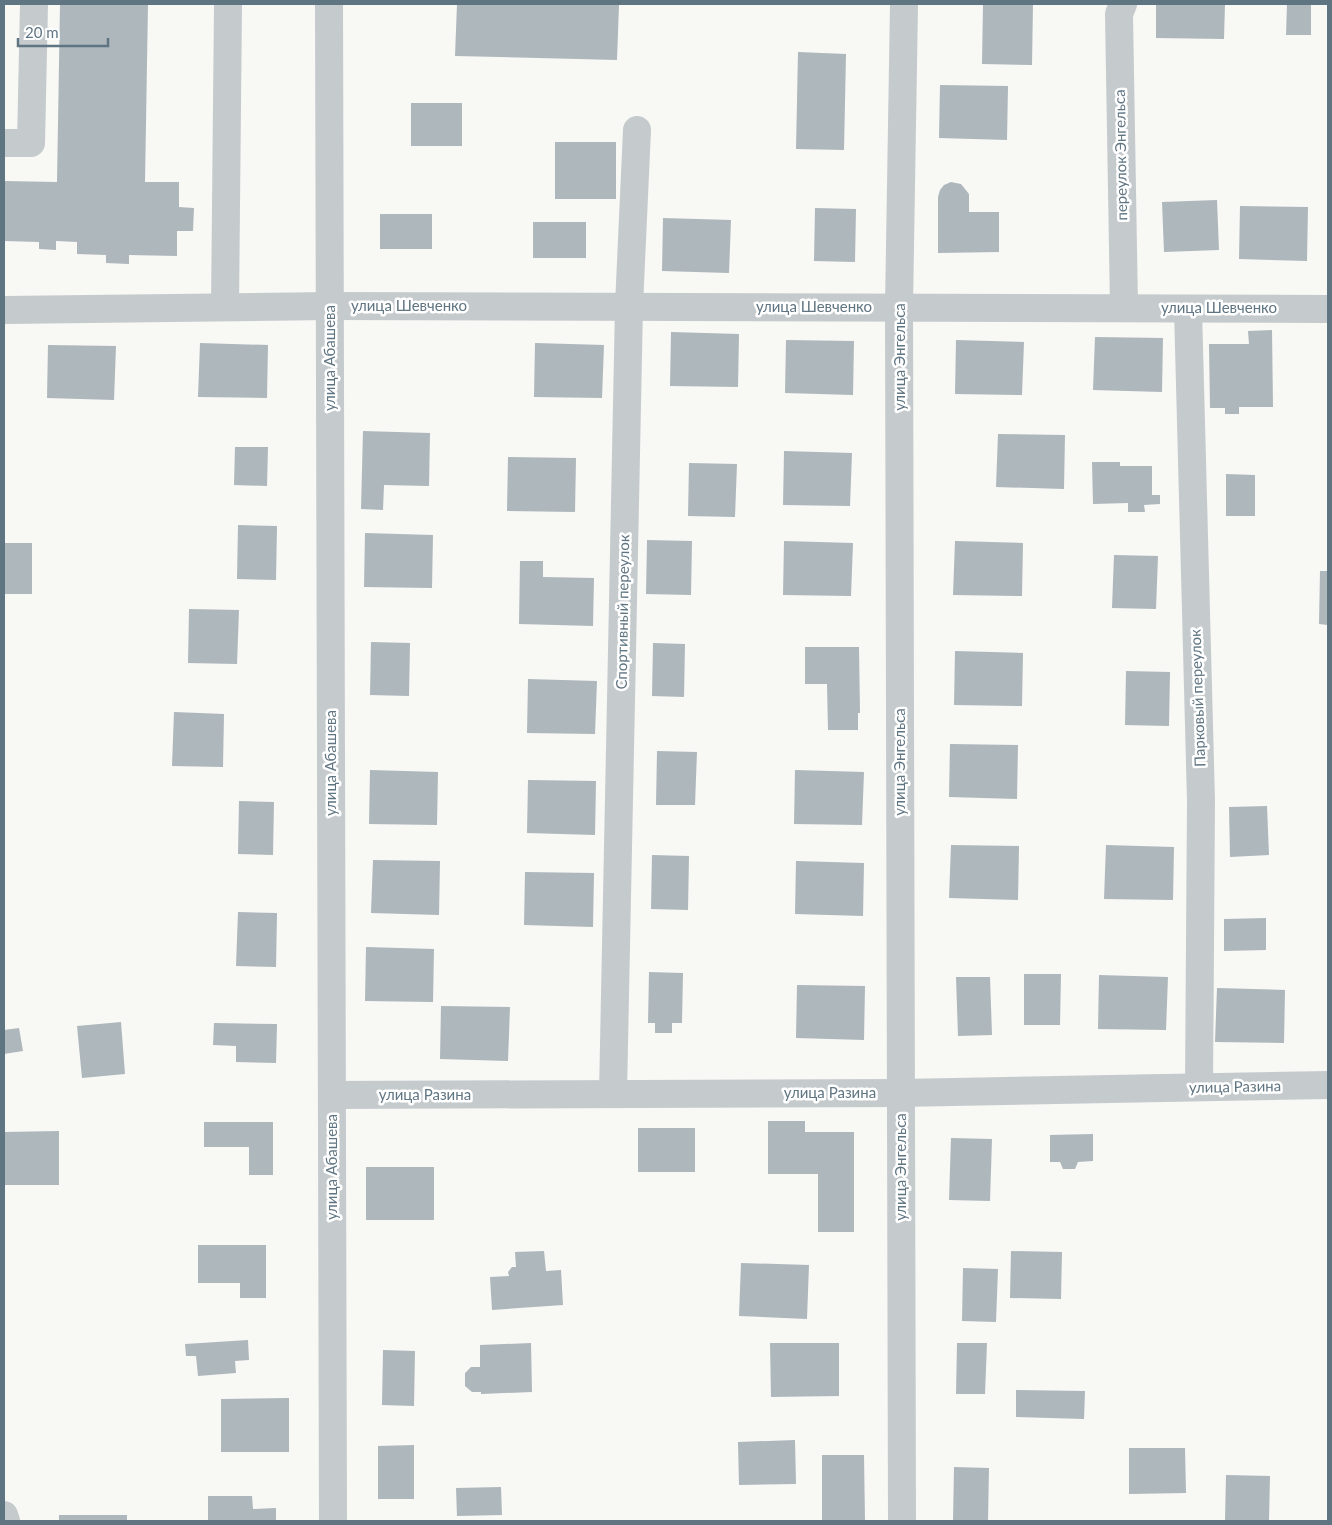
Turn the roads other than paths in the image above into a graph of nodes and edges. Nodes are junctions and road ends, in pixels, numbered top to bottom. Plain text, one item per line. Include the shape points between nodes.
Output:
1 (34, 4) edge
2 (228, 4) edge
3 (330, 4) edge
4 (904, 4) edge
5 (1123, 4) edge
6 (637, 130) dead end
7 (4, 143) edge
8 (330, 306) junction
9 (629, 306) junction
10 (225, 307) junction
11 (899, 307) junction
12 (1124, 307) junction
13 (1188, 309) junction
14 (1328, 309) edge
15 (4, 310) edge
16 (1328, 1086) edge
17 (1199, 1087) junction
18 (901, 1093) junction
19 (614, 1094) junction
20 (332, 1095) junction
21 (4, 1515) edge
22 (6, 1521) edge
23 (333, 1521) edge
24 (902, 1521) edge

1 - 7 street via 31,143
2 - 10 street
3 - 8 street, улица Абашева
4 - 11 street, улица Энгельса
5 - 12 street, переулок Энгельса via 1119,14
6 - 9 street, Спортивный переулок
8 - 9 street, улица Шевченко
8 - 10 street, улица Шевченко
8 - 20 street, улица Абашева
9 - 11 street, улица Шевченко
9 - 19 street, Спортивный переулок
10 - 15 street, улица Шевченко
11 - 12 street, улица Шевченко
11 - 18 street, улица Энгельса
12 - 13 street, улица Шевченко
13 - 14 street, улица Шевченко
13 - 17 street, Парковый переулок via 1201,801
16 - 17 street, улица Разина
17 - 18 street, улица Разина
18 - 19 street, улица Разина
18 - 24 street, улица Энгельса
19 - 20 street, улица Разина
20 - 23 street, улица Абашева
21 - 22 street

